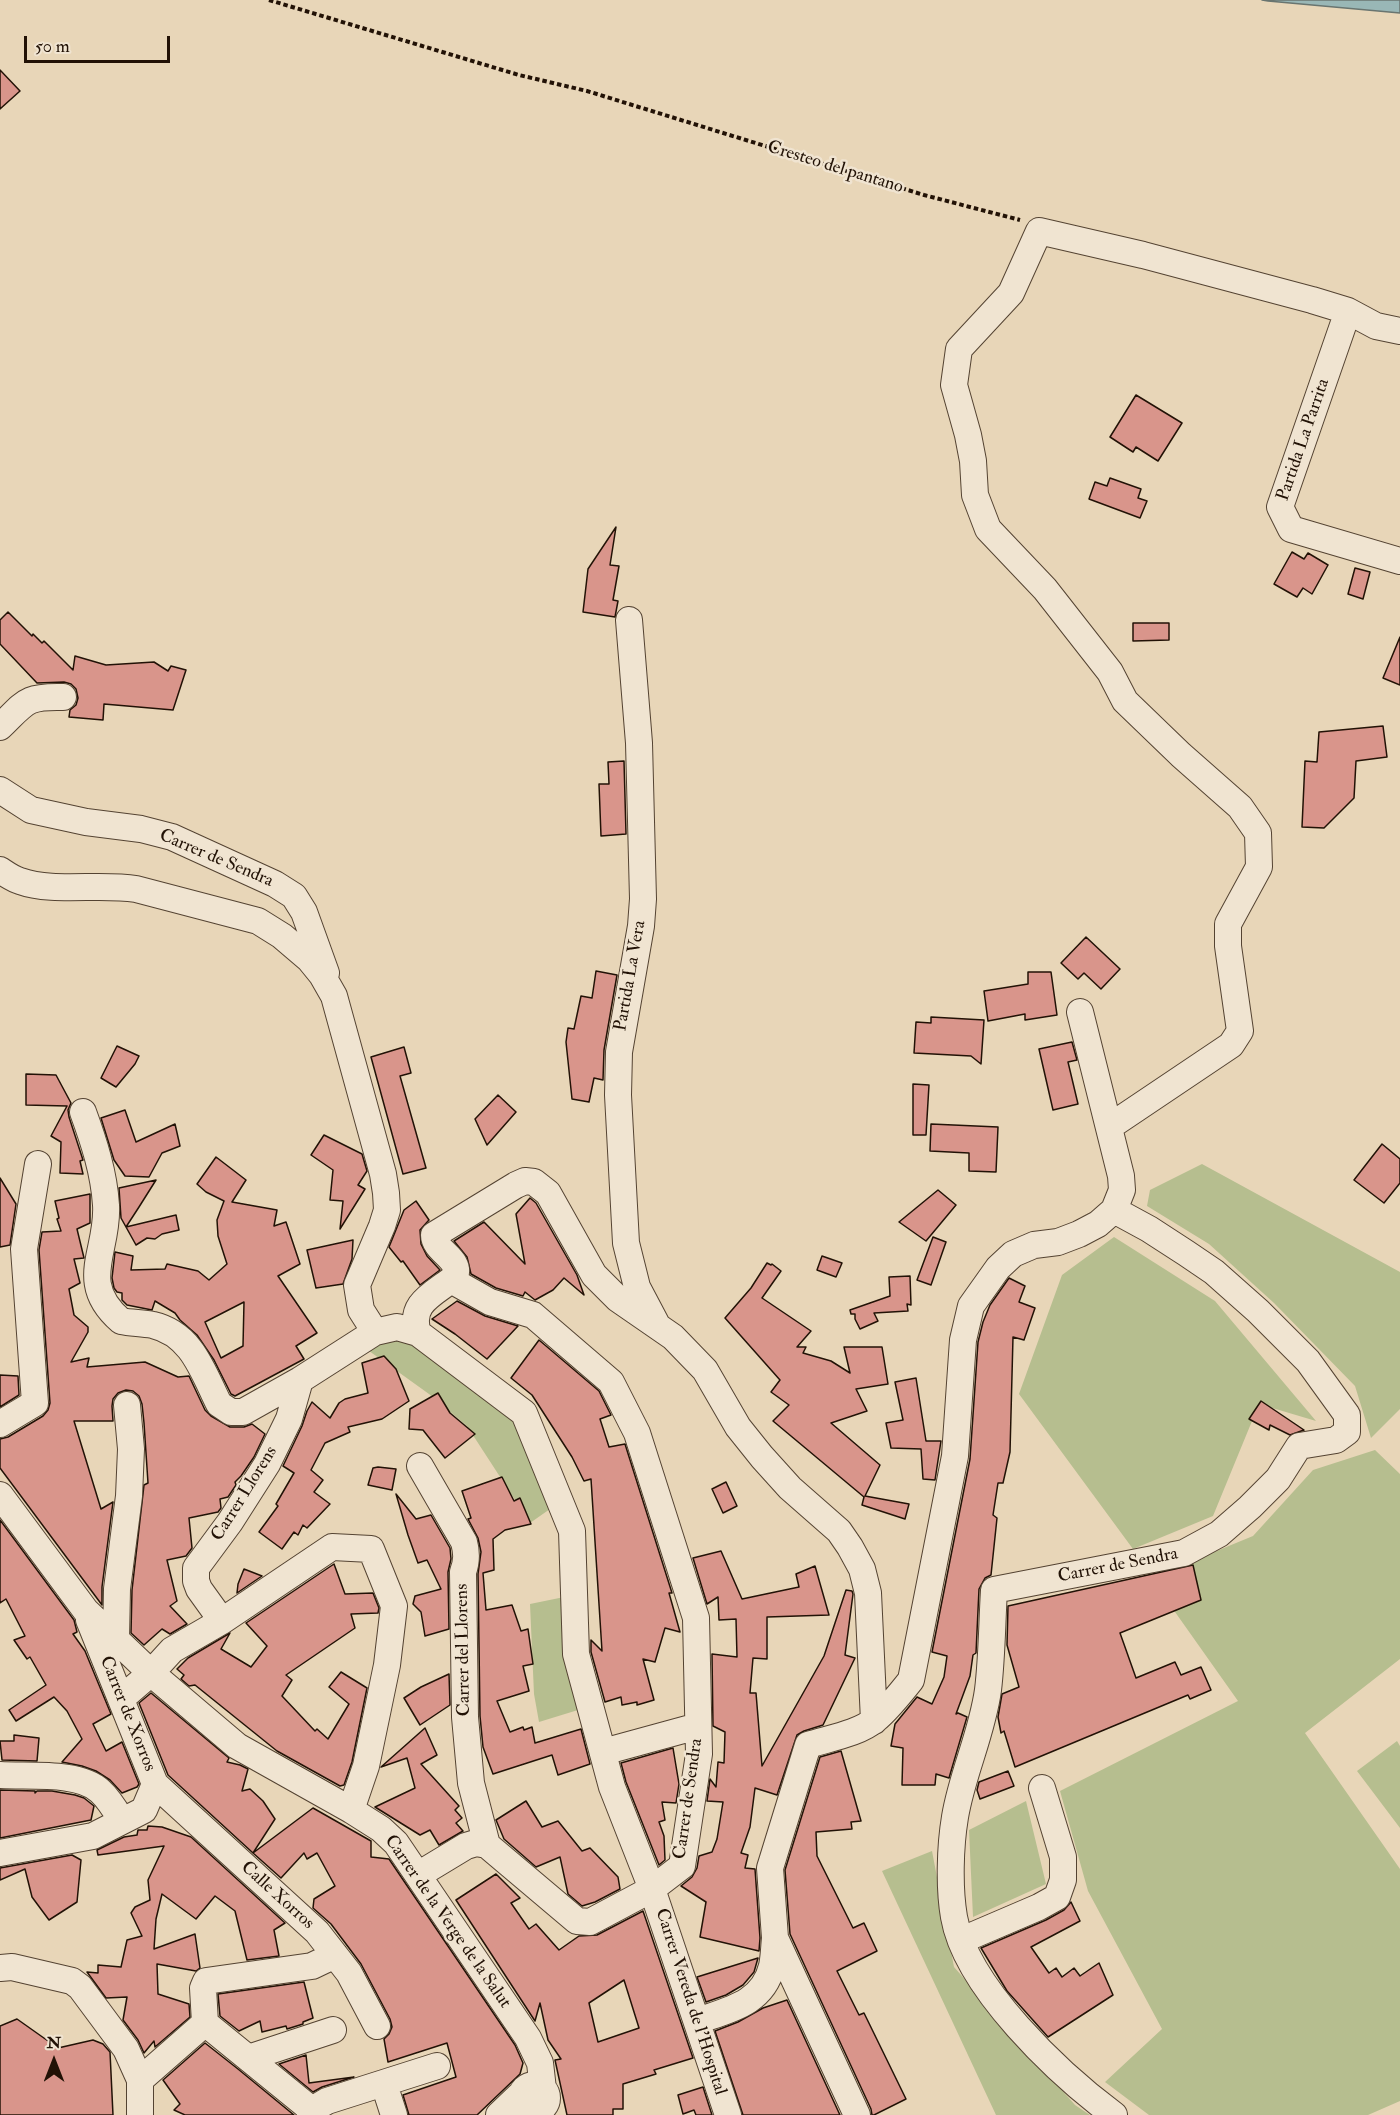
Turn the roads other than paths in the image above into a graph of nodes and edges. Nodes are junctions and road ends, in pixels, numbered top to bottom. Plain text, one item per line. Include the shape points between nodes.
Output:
1 (1348, 311) junction
2 (1400, 331) edge
3 (1400, 561) edge
4 (629, 620) dead end
5 (63, 697) dead end
6 (0, 727) edge
7 (0, 790) edge
8 (0, 870) edge
9 (334, 996) junction
10 (1080, 1012) dead end
11 (83, 1112) dead end
12 (1109, 1127) junction
13 (38, 1164) dead end
14 (1114, 1210) junction
15 (451, 1280) junction
16 (657, 1326) junction
17 (375, 1332) junction
18 (418, 1333) junction
19 (300, 1380) junction
20 (127, 1405) dead end
21 (0, 1424) edge
22 (420, 1466) dead end
23 (0, 1496) edge
24 (86, 1611) junction
25 (222, 1621) junction
26 (116, 1640) junction
27 (151, 1674) junction
28 (122, 1698) junction
29 (874, 1721) junction
30 (698, 1726) junction
31 (603, 1752) junction
32 (0, 1775) edge
33 (155, 1784) junction
34 (1042, 1788) dead end
35 (351, 1810) junction
36 (123, 1821) junction
37 (487, 1845) junction
38 (0, 1853) edge
39 (417, 1875) junction
40 (652, 1889) junction
41 (775, 1938) junction
42 (962, 1940) junction
43 (335, 1955) junction
44 (0, 1968) edge
45 (697, 2021) junction
46 (205, 2023) junction
47 (377, 2026) dead end
48 (333, 2030) dead end
49 (248, 2058) junction
50 (437, 2066) dead end
51 (140, 2080) junction
52 (384, 2084) junction
53 (534, 2106) edge
54 (311, 2112) edge
55 (140, 2115) edge
56 (394, 2115) edge
57 (499, 2115) edge
58 (728, 2115) edge
59 (857, 2115) edge
60 (1114, 2115) edge

1 - 2 street via 1376,326
1 - 3 street, Partida La Parrita via 1280,507 1291,529
1 - 12 street via 1039,231 1011,293 959,349 954,385 968,435 975,495 988,529 1045,589 1110,672 1125,701 1240,807 1258,833 1259,867 1228,924 1240,1031 1231,1045
4 - 16 street, Partida La Vera via 639,743 644,899 619,1052 618,1095 626,1243 637,1287
5 - 6 street via 27,701
7 - 9 street, Carrer de Sendra via 31,810 172,837 276,884 294,896 304,912
8 - 9 street, Carrer de Sendra via 31,884 136,888 258,921 309,959
9 - 17 street, Carrer de Sendra via 386,1193 387,1210 382,1226 357,1285 361,1310
10 - 12 street
11 - 19 street via 104,1184 104,1236 96,1276 103,1301 112,1314 121,1321 154,1326 183,1341 193,1351 219,1404 231,1412 243,1412
12 - 14 street via 1122,1190
13 - 21 street via 24,1249 35,1403
14 - 29 street via 1079,1234 1013,1254 971,1306 963,1340 955,1456 911,1680
14 - 42 street, Carrer de Sendra via 1214,1272 1258,1311 1308,1361 1347,1415 1347,1432 1336,1440 1299,1446 1278,1479 1250,1507 1219,1534 1184,1553 994,1590 988,1690 955,1821 951,1866 954,1918
15 - 16 street via 456,1267 435,1244 434,1235 516,1185 534,1182 557,1206 594,1275 618,1299
15 - 18 street via 419,1305 415,1315
15 - 30 street, Carrer de Sendra via 490,1302 533,1315 611,1382 637,1433 696,1618
16 - 29 street via 705,1370 744,1434 790,1488 839,1531 862,1569 868,1593
17 - 18 street via 397,1327
17 - 19 street
18 - 31 street via 524,1413 572,1531 576,1654
19 - 25 street, Carrer Llorens via 289,1419 267,1464 196,1568 199,1589
20 - 26 street via 131,1449 129,1496 117,1589
22 - 37 street, Carrer del Llorens via 466,1550 465,1717 471,1784
23 - 24 street
24 - 26 street, Carrer de la Verge de la Salut
24 - 28 street, Carrer de Xorros
25 - 27 street via 172,1650
25 - 35 street via 332,1547 371,1549 394,1606 387,1665 366,1766
26 - 27 street, Carrer de la Verge de la Salut
27 - 28 street
27 - 35 street, Carrer de la Verge de la Salut via 237,1746
28 - 33 street, Carrer de Xorros
29 - 41 street via 808,1744 770,1868
30 - 31 street
30 - 40 street, Carrer de Sendra via 699,1754 682,1866
31 - 40 street via 612,1787
32 - 36 street via 82,1780 100,1790
33 - 36 street, Carrer de Xorros via 144,1810
33 - 43 street, Calle Xorros via 317,1932
34 - 42 street via 1063,1857 1063,1880 1057,1897
35 - 39 street, Carrer de la Verge de la Salut via 396,1843
36 - 38 street, Carrer de Xorros via 93,1836
37 - 39 street via 466,1846
37 - 40 street via 578,1921 590,1922
39 - 53 street, Carrer de la Verge de la Salut via 528,2038 540,2063
40 - 45 street, Carrer Vereda de l'Hospital
41 - 45 street via 772,1967 760,1990 745,2004
41 - 59 street
42 - 60 street, Carrer de Sendra via 971,1966 995,2000 1080,2090
43 - 46 street via 312,1966 206,1981 202,1988
43 - 47 street, Calle Xorros
44 - 51 street via 12,1967 72,1981 80,1987 126,2049
45 - 58 street, Carrer Vereda de l'Hospital
46 - 49 street
46 - 51 street
48 - 49 street
49 - 54 street
50 - 52 street
51 - 55 street
52 - 54 street via 327,2101
52 - 56 street
53 - 57 street

